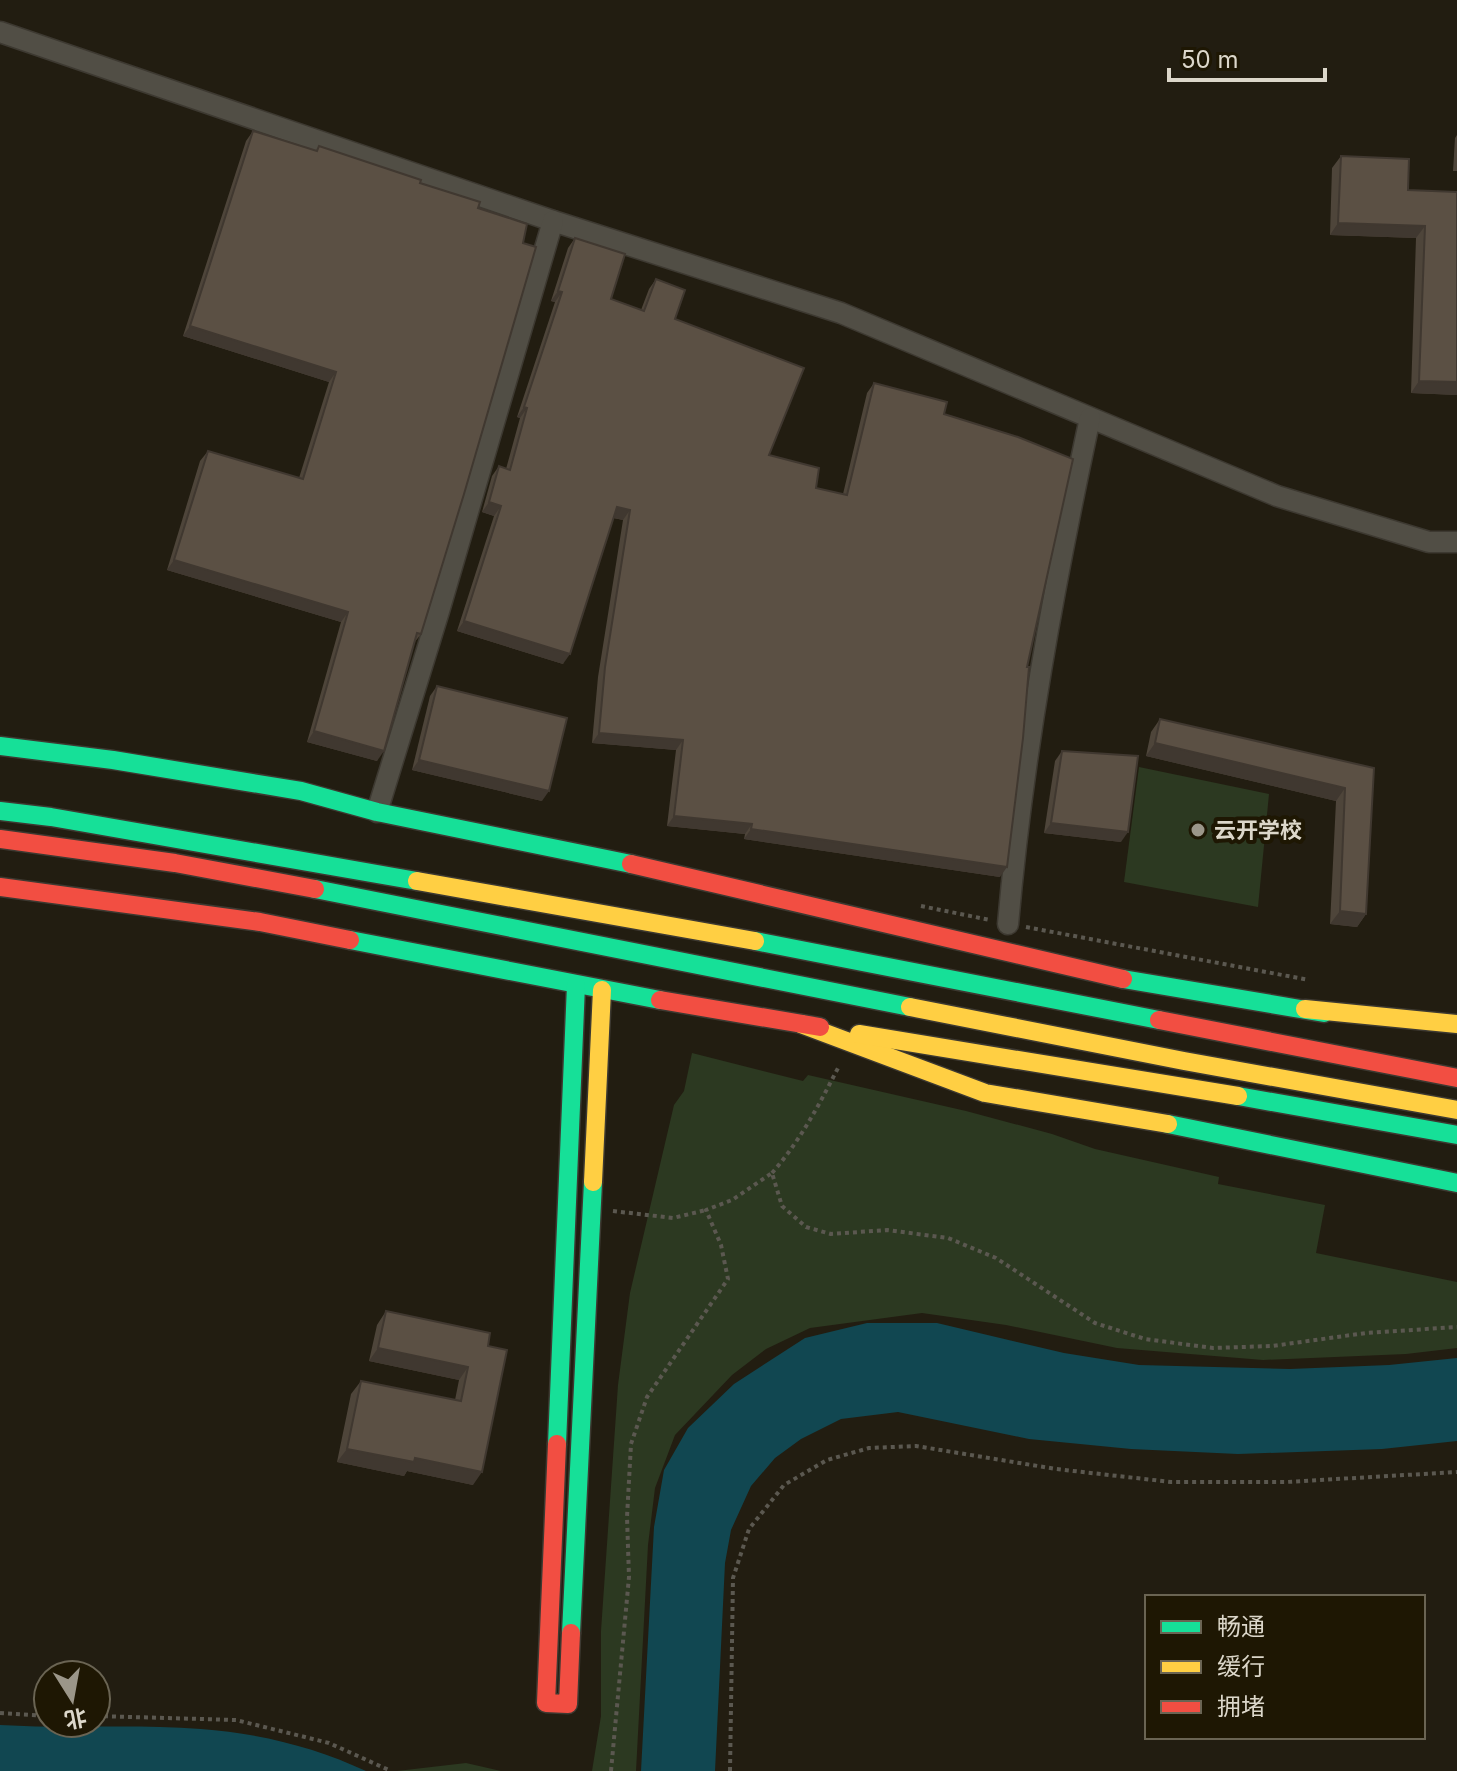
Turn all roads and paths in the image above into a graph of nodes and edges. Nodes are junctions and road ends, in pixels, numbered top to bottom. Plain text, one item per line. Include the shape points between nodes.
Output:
1 (0, 32) edge
2 (553, 221) junction
3 (1090, 418) junction
4 (1457, 542) edge
5 (0, 746) edge
6 (0, 811) edge
7 (377, 812) junction
8 (0, 839) edge
9 (0, 887) edge
10 (915, 905) dead end
11 (1008, 924) junction
12 (1310, 980) dead end
13 (576, 985) junction
14 (602, 990) junction
15 (1305, 1009) junction
16 (801, 1024) junction
17 (1457, 1024) edge
18 (1457, 1038) edge
19 (839, 1066) dead end
20 (1457, 1078) edge
21 (1457, 1110) edge
22 (1457, 1135) edge
23 (772, 1173) junction
24 (1457, 1183) edge
25 (590, 1207) junction
26 (706, 1210) junction
27 (1457, 1327) edge
28 (1457, 1472) edge
29 (0, 1713) edge
30 (32, 1715) edge
31 (112, 1716) edge
32 (391, 1771) edge
33 (611, 1771) edge
34 (730, 1771) edge

1 - 2 street
2 - 3 street via 841,313
2 - 7 street
3 - 4 street via 1277,496 1429,542
3 - 11 street via 1054,585
5 - 7 main road via 301,791
6 - 20 main road via 713,933
7 - 15 main road via 659,870 1116,978
8 - 21 main road via 237,874
9 - 13 main road via 260,922
10 - 11 path
11 - 12 path
13 - 14 main road
13 - 25 main road via 546,1703 568,1704
14 - 16 main road
14 - 25 main road
15 - 17 main road
15 - 18 main road
16 - 22 main road
16 - 24 main road via 985,1093 1281,1145
19 - 23 path
23 - 26 path
23 - 27 path via 782,1206 806,1227 831,1234 887,1230 948,1238 996,1258 1095,1323 1145,1339 1213,1348 1272,1346
25 - 26 path via 673,1218
26 - 33 path via 728,1279 647,1397 631,1444 629,1577
28 - 34 path via 1286,1482 1171,1482 916,1446 869,1448 827,1460 784,1485 749,1529 733,1578
29 - 30 path
31 - 32 path via 236,1720 329,1743

